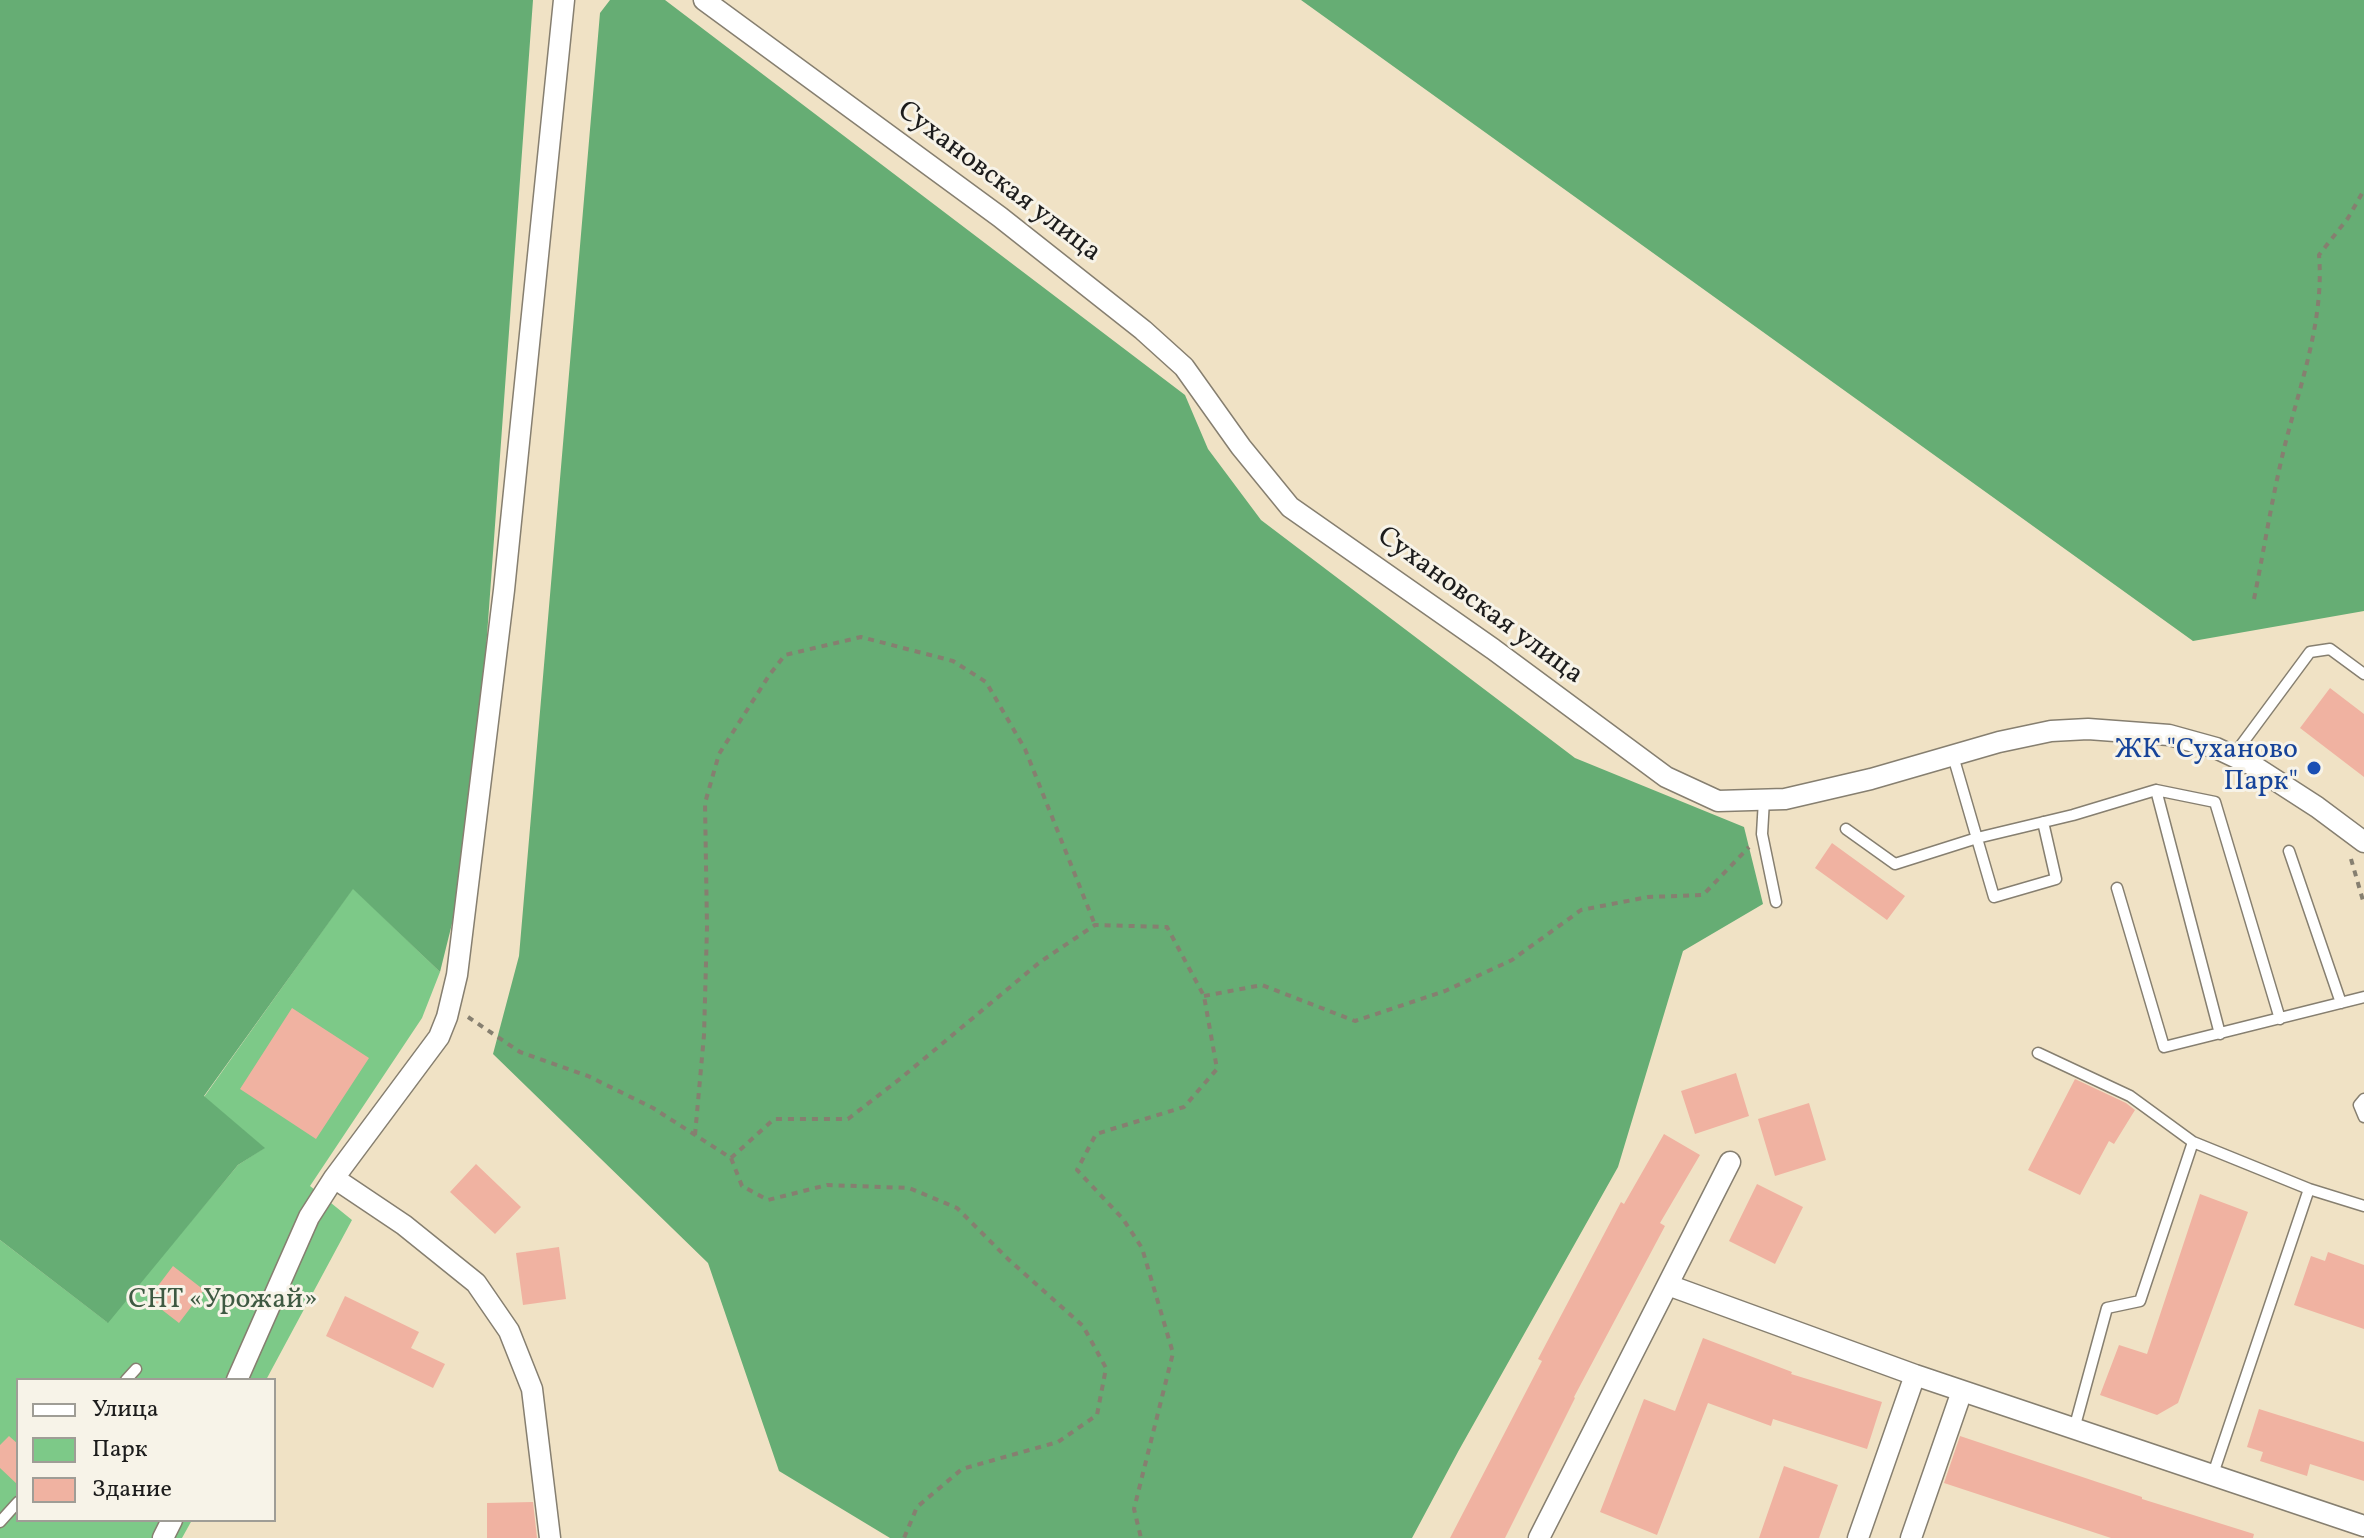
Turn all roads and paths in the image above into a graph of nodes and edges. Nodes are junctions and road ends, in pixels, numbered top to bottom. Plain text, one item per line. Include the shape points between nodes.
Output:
1 (564, 0) edge
2 (704, 0) edge
3 (2364, 190) edge
4 (2254, 599) dead end
5 (2364, 674) edge
6 (1953, 756) junction
7 (2233, 756) junction
8 (2156, 790) junction
9 (1764, 800) junction
10 (2043, 822) junction
11 (1846, 829) dead end
12 (1762, 834) junction
13 (1977, 838) junction
14 (2363, 843) edge
15 (2289, 851) dead end
16 (2117, 888) dead end
17 (1776, 902) dead end
18 (1095, 925) junction
19 (1204, 996) junction
20 (2364, 997) edge
21 (2341, 1003) junction
22 (450, 1004) junction
23 (2280, 1019) junction
24 (2220, 1034) junction
25 (2038, 1053) dead end
26 (2364, 1099) edge
27 (2364, 1117) edge
28 (695, 1135) junction
29 (2193, 1142) junction
30 (731, 1158) junction
31 (1730, 1162) dead end
32 (334, 1178) junction
33 (2309, 1189) junction
34 (2364, 1206) edge
35 (1668, 1285) junction
36 (136, 1369) dead end
37 (1915, 1375) junction
38 (128, 1378) edge
39 (238, 1378) edge
40 (1962, 1391) junction
41 (2074, 1429) junction
42 (2213, 1474) junction
43 (16, 1504) edge
44 (0, 1522) edge
45 (2364, 1526) edge
46 (550, 1538) edge
47 (904, 1538) edge
48 (1141, 1538) edge
49 (1539, 1538) edge
50 (1858, 1538) edge
51 (1911, 1538) edge

1 - 22 street via 504,590
2 - 9 street, Сухановская улица via 1000,217 1143,330 1184,367 1290,507 1666,777 1718,801
3 - 4 path via 2319,255 2321,278 2308,360 2280,465
5 - 7 lane via 2330,649 2310,652
6 - 7 street, Сухановская улица via 2051,731 2088,729 2169,735
6 - 9 street, Сухановская улица via 1826,791
6 - 13 lane
7 - 14 street, Сухановская улица via 2317,807
8 - 10 lane
8 - 23 lane via 2215,802
8 - 24 lane
9 - 12 lane
10 - 13 lane
10 - 13 lane via 2056,879 1994,897
11 - 13 lane via 1895,864
12 - 17 lane
12 - 19 path via 1703,895 1648,897 1581,910 1512,960 1445,991 1355,1021 1262,985
15 - 21 lane
16 - 24 lane via 2164,1047
18 - 19 path via 1167,927
18 - 28 path via 1025,749 986,682 953,661 861,637 785,655 719,754 705,803 704,1035
18 - 30 path via 1040,962 848,1119 774,1119
19 - 48 path via 1217,1069 1184,1107 1096,1134 1077,1170 1142,1248 1173,1353 1134,1509
20 - 21 lane
21 - 23 lane
22 - 28 path via 520,1052 588,1076
22 - 32 street via 439,1037
23 - 24 lane
25 - 29 lane via 2130,1096
26 - 27 lane via 2359,1105
28 - 30 path
29 - 33 lane
29 - 41 lane via 2140,1301 2107,1308
30 - 47 path via 742,1186 768,1200 827,1185 909,1188 957,1208 1083,1326 1106,1368 1097,1415 1058,1442 962,1469 917,1507
31 - 35 street
32 - 39 street via 309,1217
32 - 46 street via 476,1283 509,1331 532,1389
33 - 34 lane
33 - 42 lane
35 - 37 street
35 - 49 street
36 - 38 lane
37 - 40 street
37 - 50 street
40 - 41 street
40 - 51 street
41 - 42 street
42 - 45 street
43 - 44 lane

